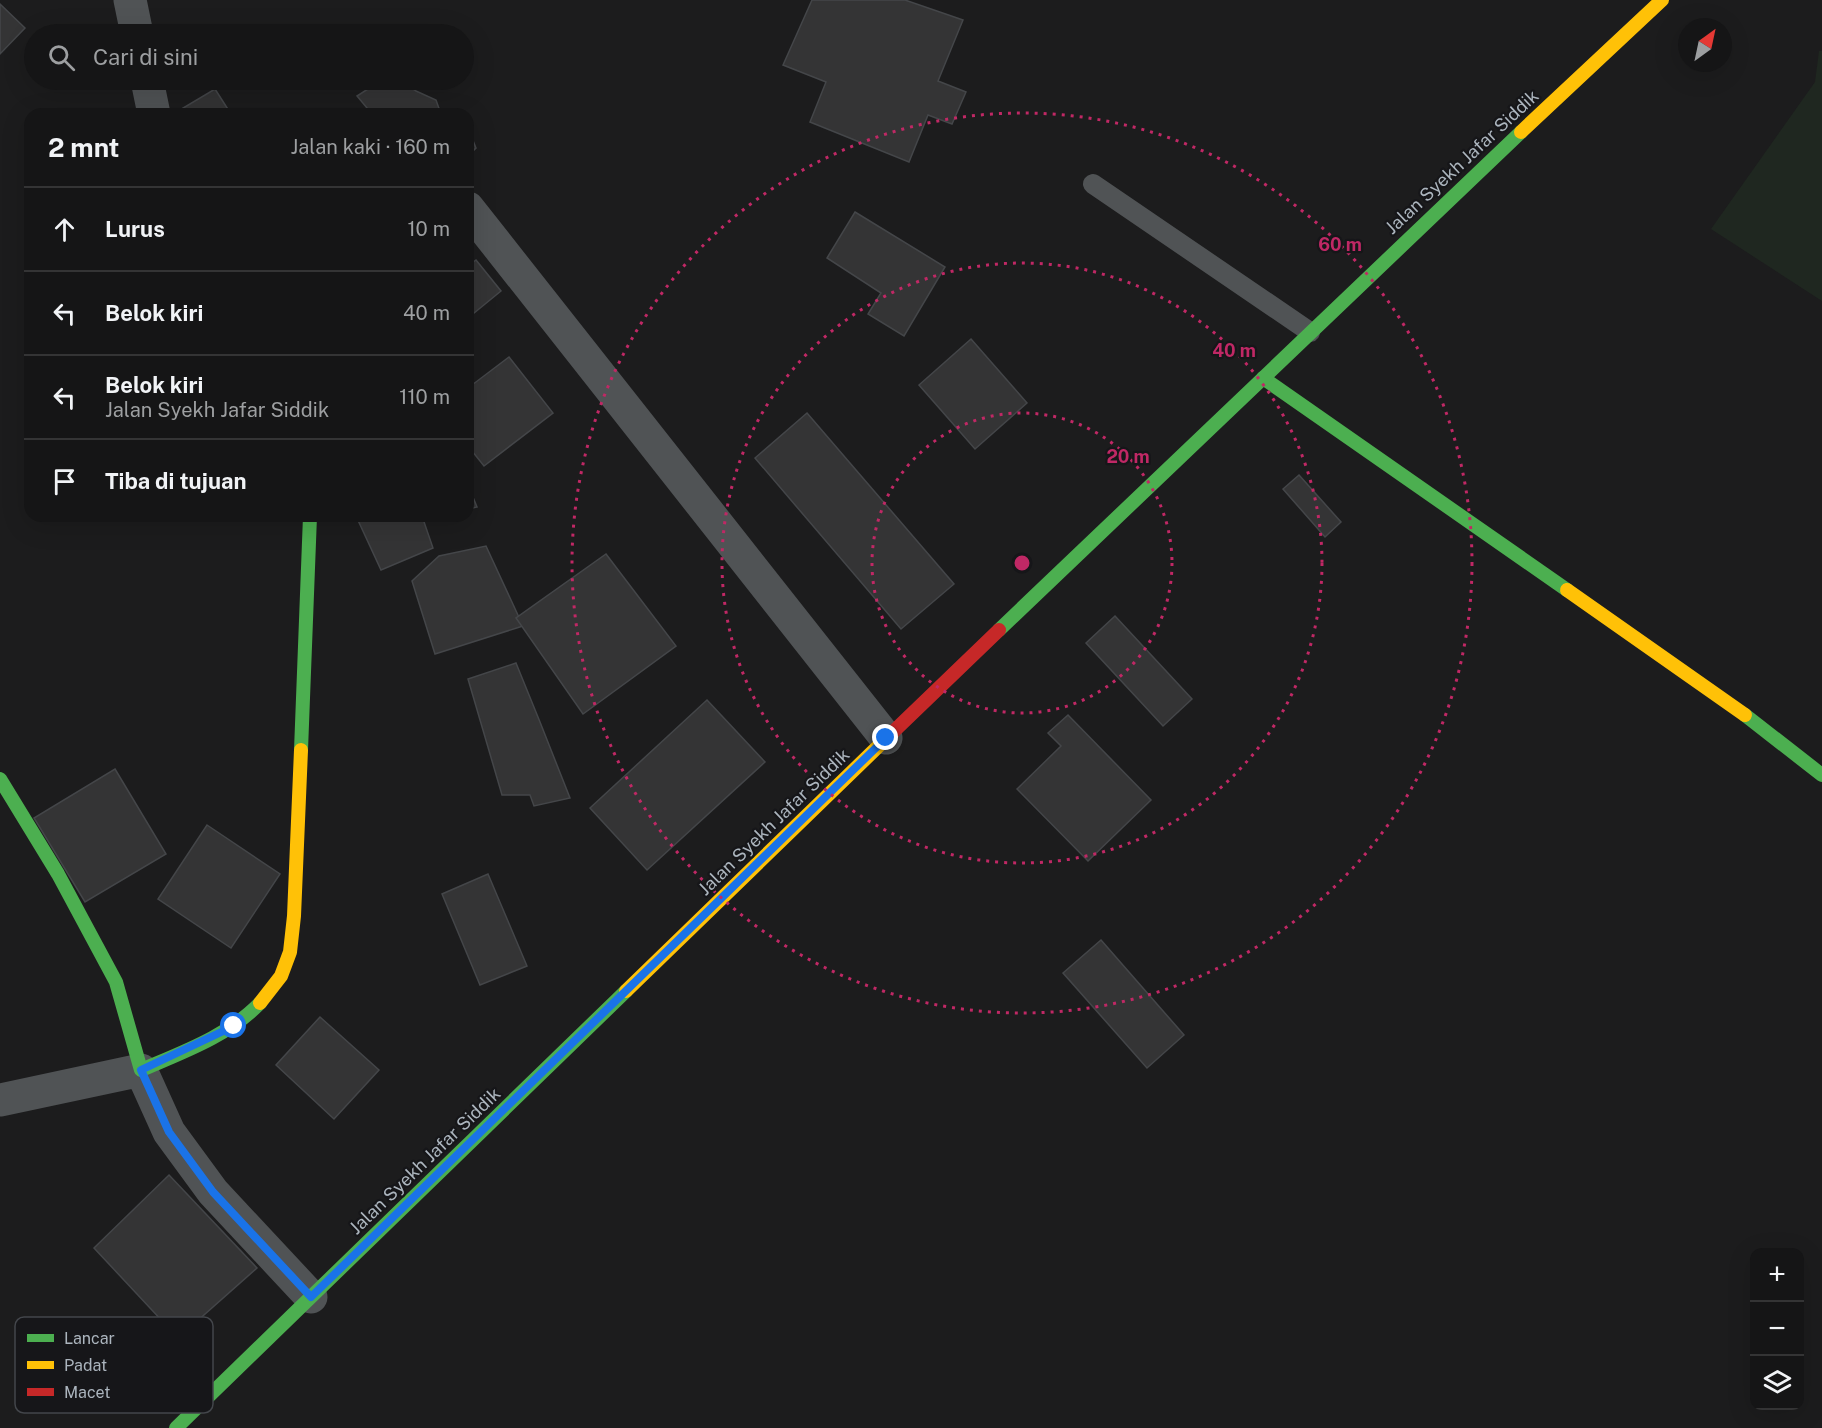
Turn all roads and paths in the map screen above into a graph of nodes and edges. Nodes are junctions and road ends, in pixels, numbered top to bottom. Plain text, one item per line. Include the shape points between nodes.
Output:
1 (130, 0) edge
2 (1662, 0) edge
3 (136, 24) edge
4 (149, 90) edge
5 (153, 108) edge
6 (1093, 184) dead end
7 (474, 216) edge
8 (1310, 332) junction
9 (1263, 378) junction
10 (310, 522) edge
11 (886, 738) junction
12 (1822, 775) edge
13 (0, 779) edge
14 (141, 1070) junction
15 (0, 1100) edge
16 (311, 1297) junction
17 (213, 1392) edge
18 (191, 1413) edge
19 (176, 1428) edge

1 - 3 street
2 - 8 main road, Jalan Syekh Jafar Siddik
4 - 5 street
6 - 8 lane
7 - 11 street
8 - 9 main road, Jalan Syekh Jafar Siddik
9 - 11 main road, Jalan Syekh Jafar Siddik
9 - 12 main road via 1730,704
10 - 14 main road via 294,916 289,954 274,988 256,1009 234,1026
11 - 16 main road, Jalan Syekh Jafar Siddik
13 - 14 main road via 58,874 116,982
14 - 15 street
14 - 16 street via 169,1132 213,1192
16 - 17 main road, Jalan Syekh Jafar Siddik
18 - 19 main road, Jalan Syekh Jafar Siddik

